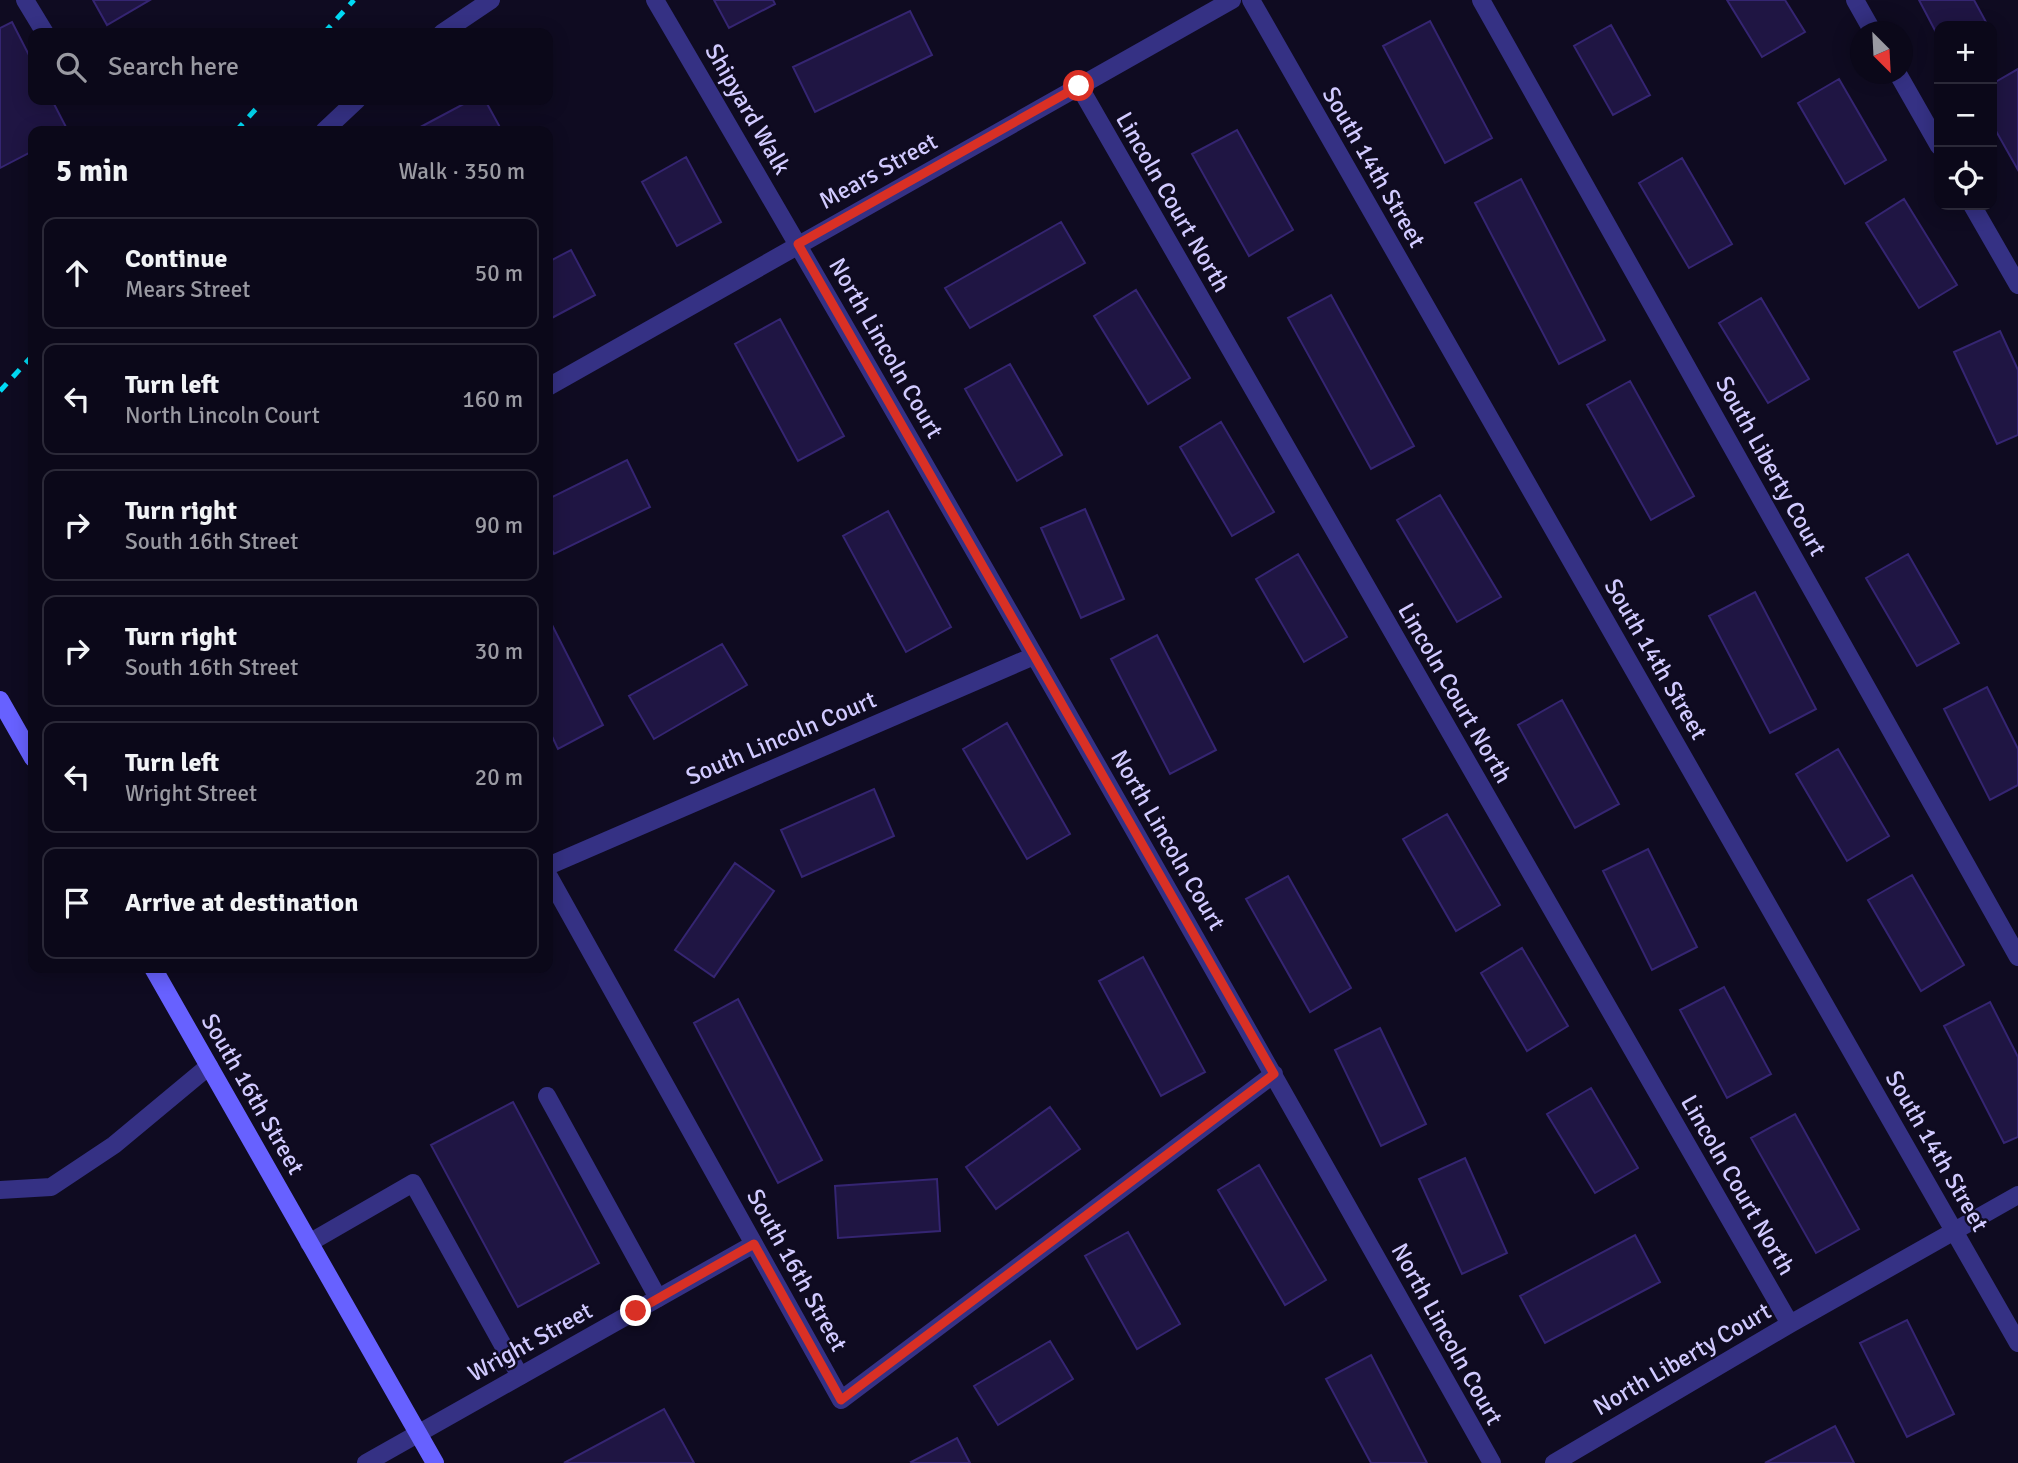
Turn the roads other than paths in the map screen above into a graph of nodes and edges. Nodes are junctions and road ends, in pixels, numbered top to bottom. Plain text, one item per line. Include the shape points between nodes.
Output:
1 (25, 0) edge
2 (491, 0) edge
3 (655, 0) edge
4 (1232, 0) edge
5 (1251, 0) edge
6 (1480, 0) edge
7 (1855, 0) edge
8 (1867, 21) edge
9 (42, 28) edge
10 (449, 28) edge
11 (1904, 84) edge
12 (1079, 86) junction
13 (352, 105) edge
14 (329, 126) edge
15 (1934, 137) edge
16 (1975, 210) edge
17 (798, 244) junction
18 (2018, 285) edge
19 (553, 384) edge
20 (1034, 656) junction
21 (0, 700) edge
22 (28, 749) edge
23 (553, 864) edge
24 (553, 884) edge
25 (2018, 957) edge
26 (156, 973) edge
27 (209, 1066) junction
28 (1274, 1074) junction
29 (547, 1096) dead end
30 (0, 1190) edge
31 (2018, 1195) edge
32 (1954, 1231) junction
33 (309, 1243) junction
34 (754, 1244) junction
35 (658, 1298) junction
36 (1790, 1324) junction
37 (2018, 1343) edge
38 (520, 1376) junction
39 (418, 1434) junction
40 (366, 1463) edge
41 (435, 1463) edge
42 (1492, 1463) edge
43 (1554, 1463) edge

1 - 9 street
2 - 10 street
3 - 17 street, Shipyard Walk
4 - 12 street, Mears Street
5 - 32 street, South 14th Street
6 - 25 street, South Liberty Court
7 - 8 street
11 - 15 street
12 - 17 street, Mears Street
12 - 36 street, Lincoln Court North
13 - 14 street
16 - 18 street
17 - 19 street, Mears Street
17 - 20 street, North Lincoln Court
20 - 23 street, South Lincoln Court
20 - 28 street, North Lincoln Court
21 - 22 main road
24 - 34 street, South 16th Street
26 - 27 main road, South 16th Street
27 - 30 street via 114,1144 51,1187
27 - 33 main road, South 16th Street
28 - 34 street, South 16th Street via 841,1400
28 - 42 street, North Lincoln Court
29 - 35 street
31 - 32 street, North Liberty Court
32 - 36 street, North Liberty Court
32 - 37 street, South 14th Street
33 - 38 street via 413,1183
33 - 39 main road, South 16th Street
34 - 35 street, Wright Street
35 - 38 street, Wright Street
36 - 43 street, North Liberty Court
38 - 39 street, Wright Street
39 - 40 street, Wright Street
39 - 41 main road, South 16th Street

